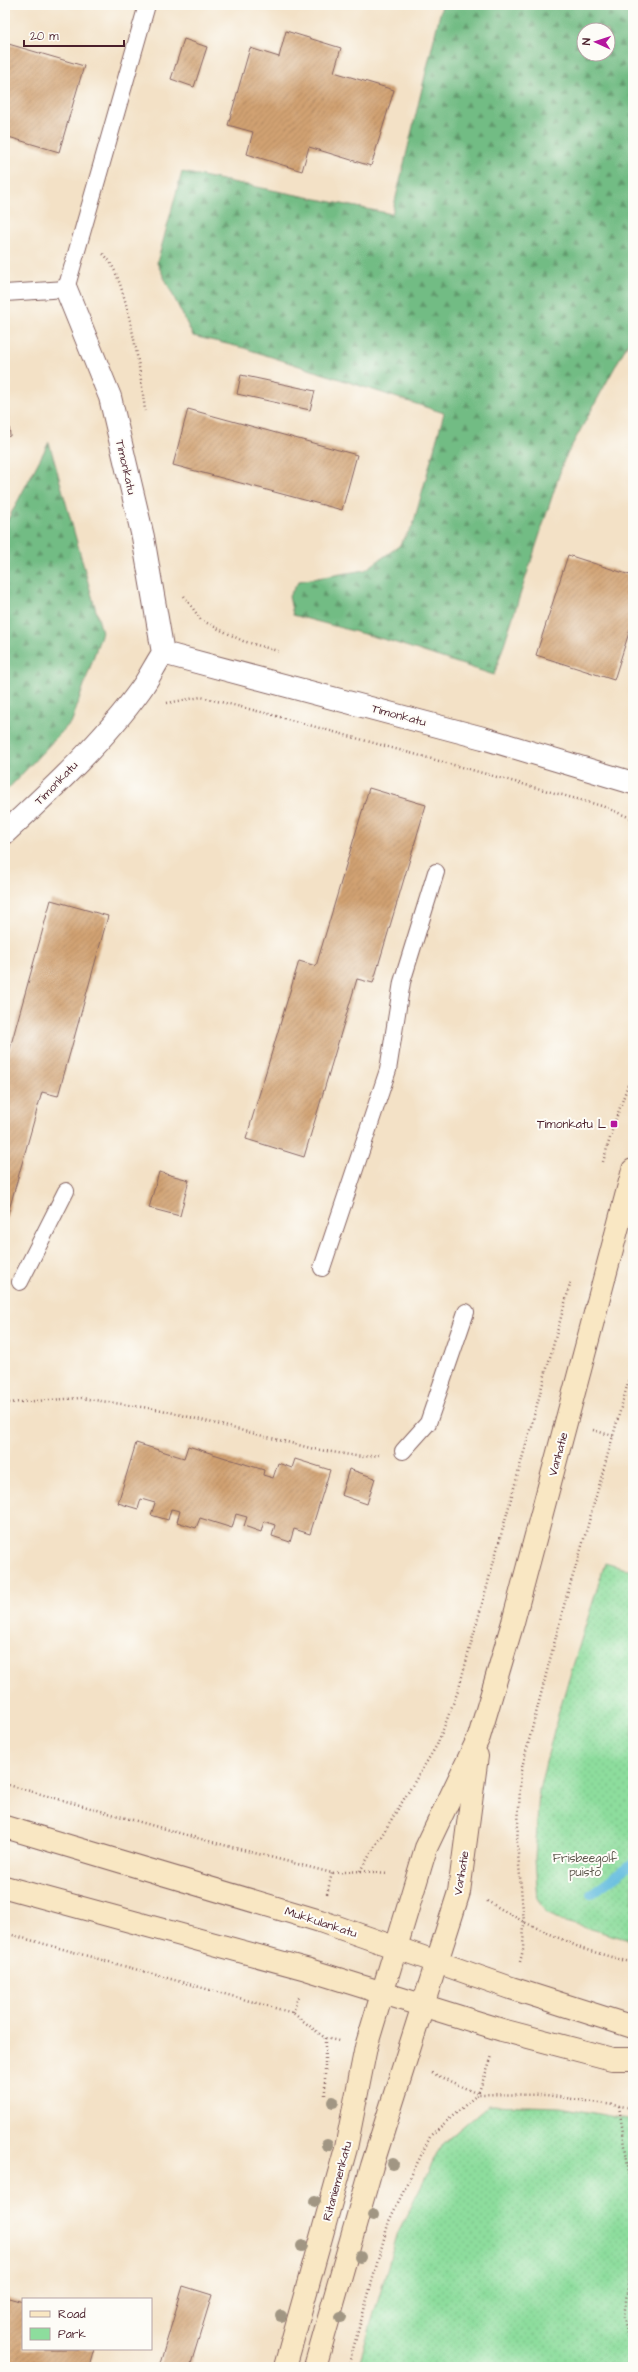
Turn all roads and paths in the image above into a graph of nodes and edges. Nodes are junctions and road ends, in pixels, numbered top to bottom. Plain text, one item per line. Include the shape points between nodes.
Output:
1 (147, 5) edge
2 (80, 237) junction
3 (66, 289) junction
4 (5, 293) edge
5 (146, 418) dead end
6 (180, 591) dead end
7 (163, 653) junction
8 (289, 654) dead end
9 (141, 689) junction
10 (633, 783) edge
11 (633, 820) edge
12 (5, 833) edge
13 (436, 872) dead end
14 (633, 1071) edge
15 (601, 1170) dead end
16 (633, 1170) edge
17 (66, 1191) dead end
18 (322, 1268) dead end
19 (572, 1278) dead end
20 (20, 1282) dead end
21 (466, 1312) dead end
22 (633, 1364) edge
23 (5, 1403) edge
24 (403, 1452) joint
25 (479, 1737) junction
26 (5, 1784) edge
27 (5, 1828) edge
28 (360, 1871) junction
29 (415, 1880) junction
30 (5, 1887) edge
31 (459, 1892) junction
32 (524, 1922) junction
33 (5, 1933) edge
34 (395, 1947) junction
35 (438, 1962) junction
36 (633, 1963) edge
37 (511, 1988) junction
38 (382, 1993) junction
39 (424, 2006) junction
40 (633, 2027) edge
41 (502, 2030) junction
42 (366, 2046) junction
43 (633, 2059) edge
44 (406, 2060) junction
45 (478, 2094) junction
46 (619, 2106) junction
47 (633, 2108) edge
48 (633, 2199) edge
49 (633, 2245) edge
50 (633, 2366) edge
51 (285, 2367) edge
52 (315, 2367) edge
53 (348, 2367) edge

1 - 2 lane
2 - 3 lane
2 - 5 path via 107,256 118,279 142,380
3 - 4 lane
3 - 7 street, Timonkatu via 110,398 143,537
6 - 8 path via 201,620 243,641
7 - 9 street, Timonkatu
7 - 10 street, Timonkatu via 483,738
9 - 11 path via 164,703 201,697 269,714 602,806
9 - 12 street, Timonkatu via 117,719 50,790
13 - 18 lane via 402,982 388,1070
14 - 15 path
16 - 25 street, Vanhatie via 515,1615
17 - 20 lane
19 - 28 path via 458,1691 437,1745
21 - 24 lane via 428,1423
22 - 32 path via 566,1598 522,1771 517,1842
23 - 24 path via 81,1398 162,1410 314,1449 362,1457
25 - 29 street, Vanhatie via 426,1848
25 - 31 street, Vanhatie
26 - 28 path via 332,1873
27 - 34 street, Mukkulankatu via 320,1921
28 - 29 path via 388,1873
29 - 34 street, Vanhatie
30 - 38 street via 306,1969
31 - 32 path via 489,1902
31 - 35 street, Vanhatie
32 - 36 path via 583,1949
32 - 37 path via 523,1950
33 - 42 path via 293,2013 324,2038
34 - 35 street, Mukkulankatu
34 - 38 street, Vanhatie
35 - 37 street, Mukkulankatu
35 - 39 street, Vanhatie
37 - 40 street, Mukkulankatu
38 - 39 street
38 - 42 street, Ritaniemenkatu
39 - 41 street
39 - 44 street
41 - 43 street via 612,2059
41 - 45 path
42 - 51 street, Ritaniemenkatu via 346,2148
44 - 45 path
44 - 52 street via 372,2166
45 - 46 path via 546,2095
45 - 53 path via 431,2135 389,2221
46 - 47 path
46 - 48 path
49 - 50 path via 624,2317

